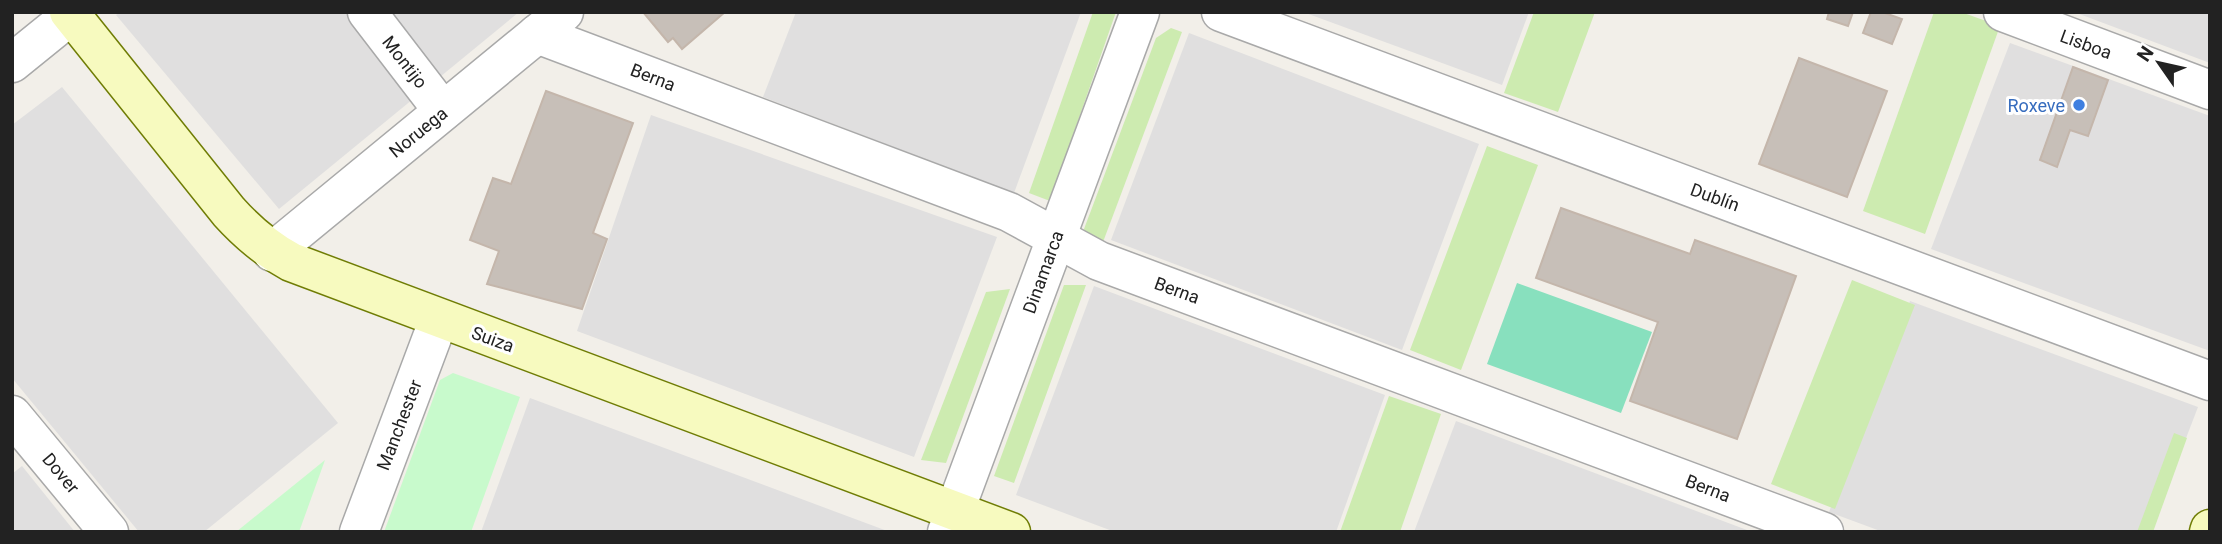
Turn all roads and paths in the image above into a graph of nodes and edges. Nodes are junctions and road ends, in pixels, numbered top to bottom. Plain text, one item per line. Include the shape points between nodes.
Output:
1 (367, 12) edge
2 (1140, 12) edge
3 (1221, 12) edge
4 (2003, 12) edge
5 (72, 13) edge
6 (550, 23) edge
7 (12, 63) edge
8 (2210, 90) edge
9 (443, 111) junction
10 (1056, 237) junction
11 (272, 251) junction
12 (439, 319) junction
13 (2210, 381) edge
14 (16, 426) edge
15 (951, 521) edge
16 (109, 532) edge
17 (359, 532) edge
18 (1011, 532) edge
19 (1824, 532) edge

1 - 9 street, Montijo
2 - 10 street, Dinamarca
3 - 13 street, Dublín
4 - 8 street, Lisboa
5 - 7 street
5 - 11 street, Suiza via 229,212
6 - 9 street, Noruega
6 - 10 street, Berna via 1009,212
9 - 11 street, Noruega
10 - 15 street, Dinamarca
10 - 19 street, Berna via 1099,261
11 - 12 street, Suiza via 311,271
12 - 15 street, Suiza
12 - 17 street, Manchester
14 - 16 street, Dover
15 - 18 street, Suiza

